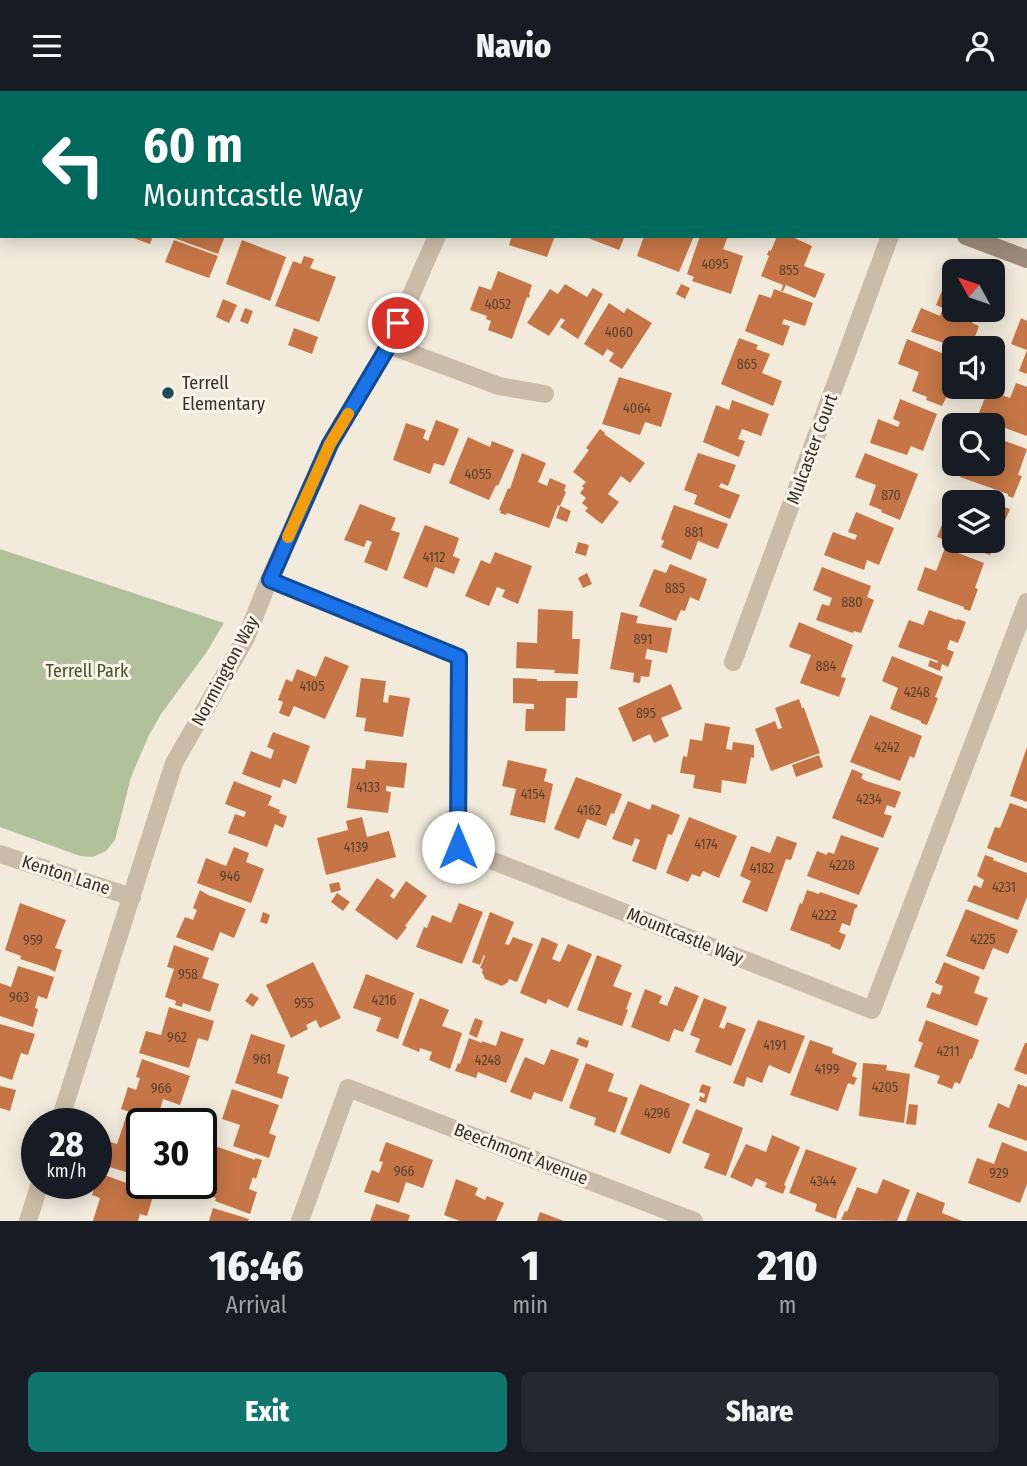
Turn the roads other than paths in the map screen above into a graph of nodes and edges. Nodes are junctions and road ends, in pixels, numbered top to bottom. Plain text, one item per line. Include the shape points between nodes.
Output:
1 (436, 238) edge
2 (890, 238) edge
3 (974, 238) edge
4 (1027, 259) edge
5 (389, 345) junction
6 (545, 394) dead end
7 (270, 580) junction
8 (1027, 602) edge
9 (733, 662) dead end
10 (0, 854) edge
11 (132, 897) junction
12 (64, 1108) edge
13 (35, 1199) edge
14 (27, 1221) edge
15 (300, 1221) edge
16 (694, 1221) edge

1 - 5 street, Normington Way
2 - 9 street, Mulcaster Court
3 - 4 street
5 - 6 street via 499,386
5 - 7 street, Normington Way via 330,444
7 - 8 street, Mountcastle Way via 459,657 458,847 872,1010
7 - 11 street, Normington Way via 246,638 174,763
10 - 11 street, Kenton Lane
11 - 12 street, Normington Way
13 - 14 street
15 - 16 street, Beechmont Avenue via 348,1088

